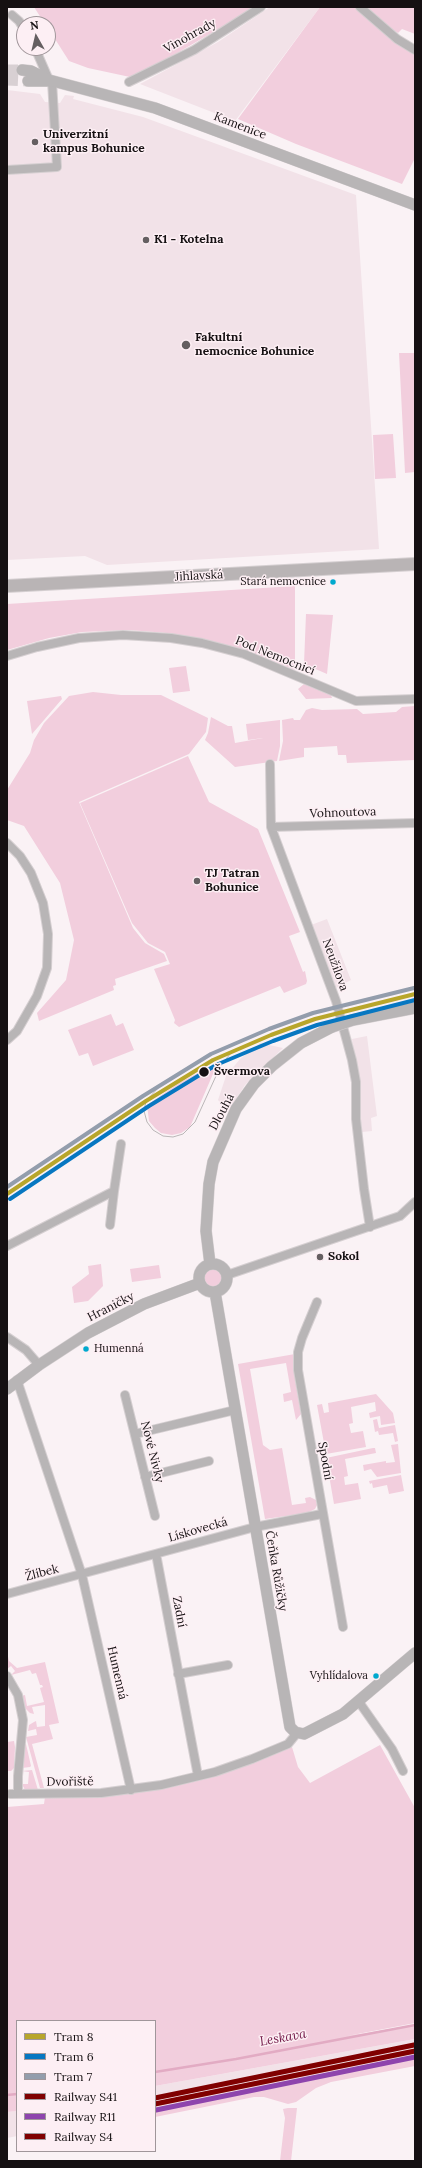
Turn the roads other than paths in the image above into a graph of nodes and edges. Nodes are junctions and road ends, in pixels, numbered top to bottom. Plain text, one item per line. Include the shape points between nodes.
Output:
1 (261, 7) edge
2 (360, 7) edge
3 (415, 50) edge
4 (39, 56) edge
5 (22, 70) tunnel mouth
6 (51, 81) junction
7 (28, 82) tunnel mouth
8 (129, 82) dead end
9 (7, 170) edge
10 (415, 205) edge
11 (415, 564) edge
12 (7, 586) edge
13 (7, 656) edge
14 (415, 699) edge
15 (270, 764) dead end
16 (415, 823) edge
17 (271, 827) junction
18 (7, 843) edge
19 (415, 1008) edge
20 (7, 1040) edge
21 (121, 1144) dead end
22 (114, 1191) junction
23 (415, 1202) edge
24 (110, 1225) dead end
25 (370, 1227) junction
26 (7, 1246) edge
27 (210, 1264) junction
28 (227, 1275) junction
29 (200, 1283) junction
30 (215, 1292) junction
31 (317, 1302) dead end
32 (7, 1337) edge
33 (39, 1364) junction
34 (18, 1380) junction
35 (7, 1389) edge
36 (125, 1395) dead end
37 (235, 1410) junction
38 (135, 1434) junction
39 (209, 1461) dead end
40 (145, 1477) junction
41 (322, 1514) junction
42 (155, 1516) dead end
43 (255, 1527) junction
44 (156, 1554) junction
45 (82, 1575) junction
46 (7, 1594) edge
47 (343, 1627) dead end
48 (415, 1653) edge
49 (228, 1665) dead end
50 (178, 1674) junction
51 (7, 1676) edge
52 (359, 1702) junction
53 (297, 1733) junction
54 (403, 1771) dead end
55 (198, 1776) junction
56 (131, 1790) junction

1 - 8 street, Vinohrady via 194,50
2 - 3 street via 397,39
4 - 6 street
5 - 6 street, Kamenice
6 - 7 street, Kamenice
6 - 9 street via 57,167
6 - 10 street, Kamenice via 155,108
11 - 12 main road, Jihlavská
13 - 14 street, Pod Nemocnicí via 79,638 171,638 244,654 356,702
15 - 17 street, Neužilova
16 - 17 street, Vohnoutova
17 - 25 street, Neužilova via 336,1001 346,1036 356,1082 356,1119
18 - 20 street via 20,856 31,873 43,903 48,934 47,968 37,996 17,1031
19 - 27 street, Dlouhá, bridge via 353,1020 332,1027 301,1043 254,1084 236,1109 213,1162 206,1231
21 - 22 street
22 - 24 street
22 - 26 street
23 - 25 street via 400,1216
25 - 28 street
27 - 28 street via 221,1266
27 - 29 street via 201,1271
28 - 30 street via 225,1286
29 - 30 street via 206,1290
29 - 33 street, Hraničky via 168,1294 88,1332
30 - 37 street, Čeňka Růžičky
31 - 41 street, Spodní via 298,1352 298,1370
32 - 33 street via 26,1350
33 - 34 street, Hraničky
34 - 35 street, Hraničky
34 - 45 street, Humenná
36 - 38 street, Nové Nivky
37 - 38 street
37 - 43 street, Čeňka Růžičky
38 - 40 street, Nové Nivky
39 - 40 street
40 - 42 street, Nové Nivky
41 - 43 street, Lískovecká
41 - 47 street, Spodní
43 - 44 street, Lískovecká
43 - 53 street, Čeňka Růžičky via 287,1718 291,1729
44 - 45 street, Lískovecká
44 - 50 street, Zadní
45 - 46 street, Žlíbek
45 - 56 street, Humenná
48 - 52 street
49 - 50 street
50 - 55 street, Zadní
51 - 56 street, Dvořiště via 18,1696 23,1720 14,1794
52 - 53 street via 311,1731
52 - 54 street via 392,1749
53 - 55 street via 288,1744
55 - 56 street

